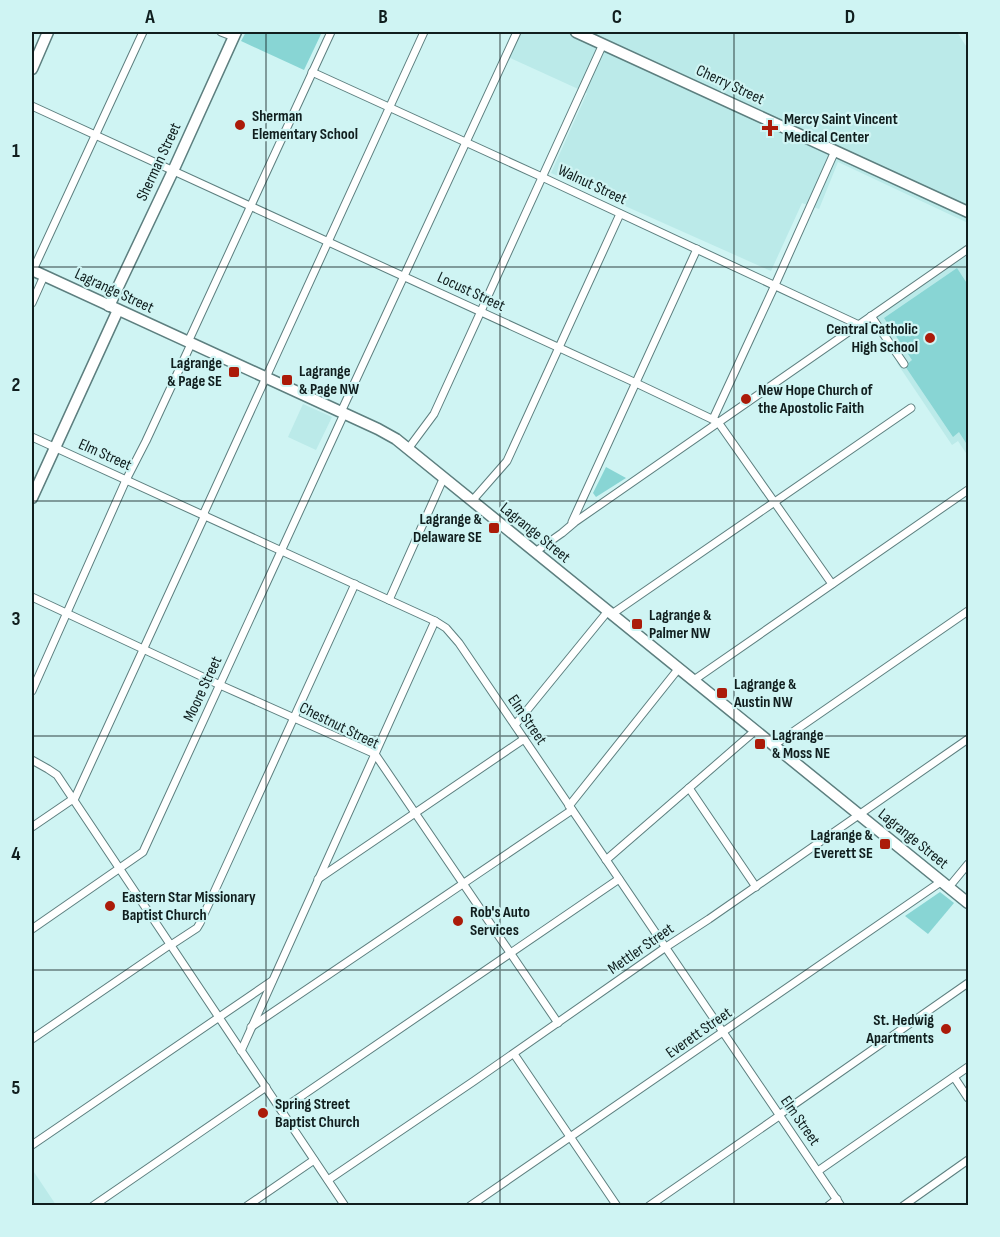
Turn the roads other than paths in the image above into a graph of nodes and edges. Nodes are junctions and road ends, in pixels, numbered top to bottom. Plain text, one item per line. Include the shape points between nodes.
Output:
1 (48, 32) edge
2 (143, 32) edge
3 (221, 32) edge
4 (331, 32) edge
5 (424, 32) edge
6 (517, 32) edge
7 (576, 32) edge
8 (235, 34) edge
9 (603, 44) junction
10 (32, 69) edge
11 (312, 72) junction
12 (32, 106) edge
13 (389, 107) junction
14 (95, 135) junction
15 (466, 143) junction
16 (835, 151) junction
17 (173, 171) junction
18 (542, 177) junction
19 (251, 206) junction
20 (969, 210) edge
21 (620, 214) junction
22 (328, 241) junction
23 (697, 249) junction
24 (969, 249) edge
25 (32, 270) edge
26 (44, 276) junction
27 (405, 277) junction
28 (775, 285) junction
29 (32, 303) edge
30 (114, 308) junction
31 (480, 311) junction
32 (871, 316) junction
33 (859, 325) junction
34 (190, 343) junction
35 (559, 348) junction
36 (904, 364) dead end
37 (265, 378) junction
38 (636, 382) junction
39 (911, 408) dead end
40 (343, 413) junction
41 (716, 420) junction
42 (32, 437) edge
43 (54, 447) junction
44 (408, 449) junction
45 (444, 477) junction
46 (126, 480) junction
47 (969, 490) edge
48 (32, 498) edge
49 (472, 501) junction
50 (775, 502) junction
51 (204, 515) junction
52 (571, 525) junction
53 (281, 550) junction
54 (535, 552) junction
55 (355, 584) junction
56 (832, 584) junction
57 (32, 597) edge
58 (389, 600) junction
59 (969, 611) edge
60 (610, 612) junction
61 (66, 613) junction
62 (435, 621) junction
63 (143, 650) junction
64 (679, 668) junction
65 (694, 680) junction
66 (220, 685) junction
67 (32, 691) edge
68 (294, 718) junction
69 (515, 725) junction
70 (756, 730) junction
71 (524, 739) junction
72 (969, 740) edge
73 (774, 745) junction
74 (375, 754) junction
75 (32, 760) edge
76 (689, 788) junction
77 (74, 799) junction
78 (570, 808) junction
79 (415, 813) junction
80 (860, 815) junction
81 (32, 827) edge
82 (606, 860) junction
83 (969, 864) edge
84 (120, 869) junction
85 (318, 879) junction
86 (619, 879) junction
87 (463, 883) junction
88 (946, 884) junction
89 (756, 887) junction
90 (969, 903) edge
91 (32, 930) edge
92 (171, 945) junction
93 (666, 947) junction
94 (511, 953) junction
95 (273, 981) junction
96 (969, 983) edge
97 (219, 1017) junction
98 (558, 1023) junction
99 (251, 1027) junction
100 (723, 1031) junction
101 (32, 1039) edge
102 (241, 1051) junction
103 (514, 1054) junction
104 (969, 1067) edge
105 (954, 1077) junction
106 (266, 1087) junction
107 (969, 1098) edge
108 (281, 1110) junction
109 (779, 1115) junction
110 (570, 1137) junction
111 (32, 1145) edge
112 (314, 1160) junction
113 (969, 1160) edge
114 (818, 1171) junction
115 (328, 1180) junction
116 (839, 1202) edge
117 (93, 1206) edge
118 (247, 1206) edge
119 (345, 1206) edge
120 (470, 1206) edge
121 (617, 1206) edge
122 (649, 1206) edge
123 (828, 1206) edge
124 (903, 1206) edge

1 - 10 main road
2 - 14 street
3 - 8 street
4 - 11 street
5 - 13 street
6 - 15 street, Moore Street
7 - 9 main road, Cherry Street
8 - 17 main road, Sherman Street
9 - 16 main road, Cherry Street
9 - 18 street
11 - 13 street, Walnut Street
11 - 19 street
12 - 14 street, Locust Street
13 - 15 street, Walnut Street
13 - 22 street
14 - 17 street, Locust Street
14 - 25 street
15 - 18 street, Walnut Street
15 - 27 street, Moore Street
16 - 20 main road, Cherry Street
16 - 28 street
17 - 19 street, Locust Street
17 - 30 main road, Sherman Street
18 - 21 street, Walnut Street
18 - 31 street
19 - 22 street, Locust Street
19 - 34 street
21 - 23 street, Walnut Street
21 - 35 street
22 - 27 street, Locust Street
22 - 37 street
23 - 28 street, Walnut Street
23 - 38 street
24 - 32 street
25 - 26 main road, Lagrange Street
26 - 29 street
26 - 30 main road, Lagrange Street
27 - 31 street, Locust Street
27 - 40 street, Moore Street
28 - 33 street, Walnut Street
28 - 41 street
30 - 34 main road, Lagrange Street
30 - 43 main road, Sherman Street
31 - 35 street, Locust Street
31 - 44 street via 434,414
32 - 33 street
32 - 36 street
33 - 41 street
34 - 37 main road, Lagrange Street
34 - 46 street
35 - 38 street, Locust Street
35 - 49 street via 507,461
37 - 40 main road, Lagrange Street
37 - 51 street
38 - 41 street, Locust Street
38 - 52 street
39 - 50 street
40 - 44 main road, Lagrange Street via 384,432
40 - 53 street, Moore Street
41 - 50 street, Locust Street
41 - 52 street
42 - 43 street, Elm Street
43 - 46 street, Elm Street
43 - 48 main road, Sherman Street
44 - 45 main road, Lagrange Street
45 - 49 main road, Lagrange Street
45 - 58 street
46 - 51 street, Elm Street
46 - 61 street
47 - 56 street
49 - 54 main road, Lagrange Street
50 - 56 street, Locust Street
50 - 60 street
51 - 53 street, Elm Street
51 - 63 street
52 - 54 street
53 - 55 street, Elm Street
53 - 66 street, Moore Street
54 - 60 main road, Lagrange Street
55 - 58 street, Elm Street
55 - 68 street
56 - 65 street
57 - 61 street, Chestnut Street
58 - 62 street, Elm Street
59 - 73 street
60 - 64 main road, Lagrange Street
60 - 69 street
61 - 63 street, Chestnut Street
61 - 67 street
62 - 69 street, Elm Street via 459,643
62 - 74 street
63 - 66 street, Chestnut Street
63 - 77 street
64 - 65 main road, Lagrange Street
64 - 78 street
65 - 70 main road, Lagrange Street
66 - 68 street, Chestnut Street
66 - 84 street, Moore Street via 143,852
68 - 74 street, Chestnut Street
68 - 92 street via 200,923
69 - 71 street, Elm Street
70 - 73 main road, Lagrange Street
70 - 76 street
71 - 78 street, Elm Street
71 - 79 street
72 - 80 street, Mettler Street
73 - 80 main road, Lagrange Street
74 - 79 street, Chestnut Street
74 - 85 street
75 - 77 street via 57,775
76 - 82 street
76 - 89 street
77 - 81 street
77 - 84 street
78 - 82 street, Elm Street
78 - 87 street
79 - 85 street
79 - 87 street, Chestnut Street
80 - 88 main road, Lagrange Street
80 - 89 street, Mettler Street
82 - 86 street, Elm Street
83 - 88 street, Everett Street
84 - 91 street, Moore Street
84 - 92 street
85 - 95 street
86 - 93 street, Elm Street
86 - 94 street
87 - 94 street, Chestnut Street
87 - 99 street
88 - 90 main road, Lagrange Street
88 - 100 street, Everett Street
89 - 93 street, Mettler Street
92 - 97 street
92 - 101 street
93 - 98 street, Mettler Street
93 - 100 street, Elm Street
94 - 98 street, Chestnut Street
94 - 108 street
95 - 97 street
95 - 99 street
96 - 109 street
97 - 102 street
97 - 111 street
98 - 103 street, Mettler Street
99 - 102 street
100 - 109 street, Elm Street
100 - 110 street, Everett Street
102 - 106 street
103 - 110 street
103 - 115 street, Mettler Street
104 - 105 street
105 - 107 street
105 - 114 street
106 - 108 street
106 - 117 street
108 - 112 street
109 - 114 street, Elm Street
109 - 122 street
110 - 120 street, Everett Street
110 - 121 street
112 - 115 street
112 - 118 street
113 - 124 street
114 - 116 street, Elm Street
115 - 119 street
116 - 123 street

